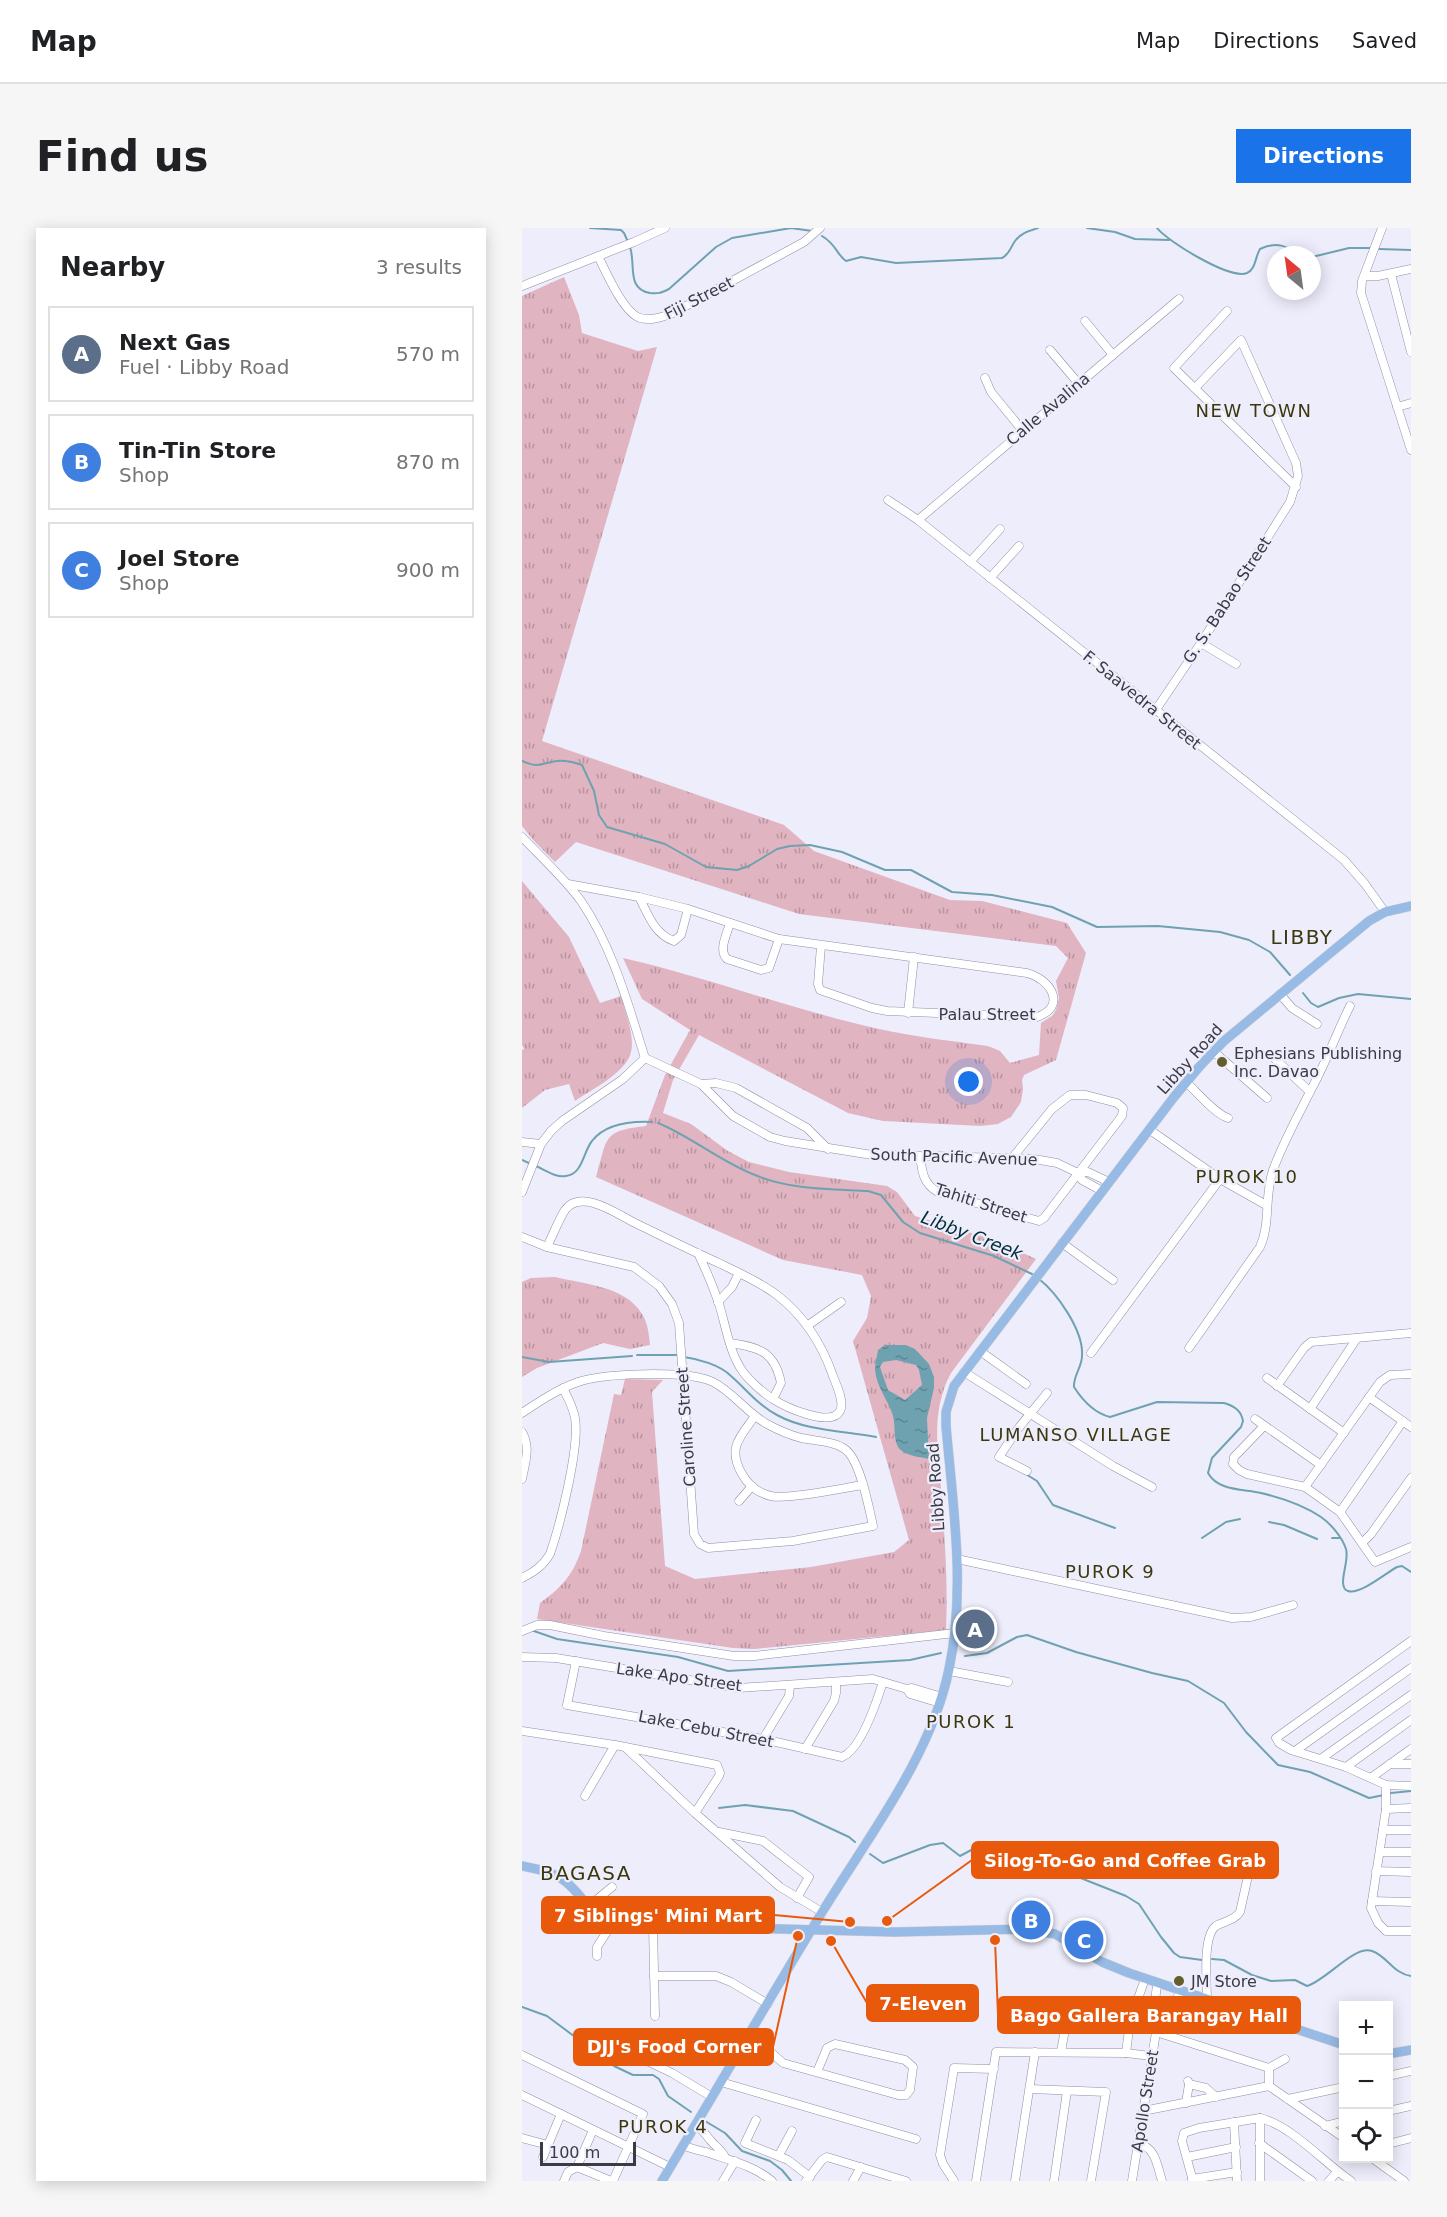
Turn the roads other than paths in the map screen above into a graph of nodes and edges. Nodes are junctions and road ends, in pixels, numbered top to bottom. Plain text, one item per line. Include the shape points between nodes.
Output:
1 (664, 228) edge
2 (820, 228) edge
3 (1382, 228) edge
4 (598, 256) junction
5 (1411, 269) edge
6 (1391, 274) junction
7 (1365, 276) junction
8 (522, 286) edge
9 (1179, 299) dead end
10 (1227, 311) dead end
11 (1085, 321) dead end
12 (1050, 350) dead end
13 (1411, 352) edge
14 (1113, 355) junction
15 (985, 378) dead end
16 (1079, 384) junction
17 (1195, 388) junction
18 (1411, 403) edge
19 (1397, 407) junction
20 (1023, 431) junction
21 (1408, 431) edge
22 (1411, 450) edge
23 (1296, 487) junction
24 (888, 500) dead end
25 (918, 520) junction
26 (1000, 529) dead end
27 (1019, 546) dead end
28 (970, 562) junction
29 (990, 578) junction
30 (1201, 643) junction
31 (1236, 664) dead end
32 (1155, 711) junction
33 (522, 837) edge
34 (568, 885) junction
35 (639, 897) junction
36 (1411, 906) edge
37 (688, 909) junction
38 (1385, 912) junction
39 (730, 923) junction
40 (779, 939) junction
41 (821, 946) junction
42 (914, 957) junction
43 (1280, 994) junction
44 (1350, 1006) dead end
45 (908, 1013) junction
46 (1317, 1024) dead end
47 (1213, 1051) junction
48 (1272, 1056) dead end
49 (645, 1058) junction
50 (1186, 1082) junction
51 (701, 1084) junction
52 (1310, 1092) junction
53 (1267, 1098) dead end
54 (1228, 1118) dead end
55 (1150, 1130) junction
56 (522, 1142) edge
57 (542, 1144) junction
58 (828, 1149) junction
59 (920, 1156) junction
60 (1013, 1157) junction
61 (1078, 1173) junction
62 (1220, 1179) junction
63 (1109, 1182) junction
64 (1102, 1191) junction
65 (522, 1192) edge
66 (1266, 1205) junction
67 (522, 1237) edge
68 (1062, 1243) junction
69 (547, 1247) junction
70 (698, 1253) junction
71 (739, 1273) junction
72 (1113, 1280) dead end
73 (718, 1302) junction
74 (841, 1302) dead end
75 (807, 1326) junction
76 (1411, 1333) edge
77 (1357, 1338) junction
78 (730, 1343) junction
79 (1189, 1348) dead end
80 (980, 1351) junction
81 (1091, 1353) dead end
82 (964, 1372) junction
83 (1411, 1374) edge
84 (682, 1375) junction
85 (1267, 1378) dead end
86 (1026, 1384) dead end
87 (1277, 1386) junction
88 (563, 1388) junction
89 (1047, 1393) dead end
90 (1369, 1397) junction
91 (773, 1399) junction
92 (1310, 1409) junction
93 (522, 1413) edge
94 (1029, 1414) junction
95 (755, 1416) junction
96 (1255, 1419) dead end
97 (1403, 1421) junction
98 (1264, 1426) junction
99 (1411, 1427) edge
100 (522, 1432) edge
101 (1344, 1433) junction
102 (1321, 1465) junction
103 (1027, 1471) dead end
104 (1411, 1478) edge
105 (522, 1479) edge
106 (863, 1485) junction
107 (752, 1486) junction
108 (1152, 1487) dead end
109 (1305, 1487) junction
110 (739, 1501) dead end
111 (1340, 1512) junction
112 (1362, 1543) junction
113 (1411, 1548) edge
114 (957, 1559) junction
115 (522, 1578) edge
116 (1293, 1605) dead end
117 (522, 1631) edge
118 (955, 1633) junction
119 (1411, 1641) edge
120 (522, 1657) edge
121 (534, 1657) junction
122 (576, 1661) junction
123 (522, 1665) edge
124 (1411, 1668) edge
125 (949, 1671) junction
126 (836, 1682) junction
127 (883, 1682) junction
128 (1008, 1682) dead end
129 (790, 1685) junction
130 (1411, 1695) edge
131 (941, 1700) junction
132 (1411, 1720) edge
133 (522, 1731) edge
134 (763, 1739) junction
135 (615, 1745) junction
136 (625, 1747) junction
137 (805, 1749) junction
138 (1411, 1749) edge
139 (1295, 1751) junction
140 (1322, 1758) junction
141 (1390, 1764) junction
142 (1411, 1764) edge
143 (1346, 1767) junction
144 (1372, 1777) junction
145 (1411, 1786) edge
146 (1386, 1791) junction
147 (585, 1796) dead end
148 (1411, 1808) edge
149 (1386, 1809) junction
150 (696, 1813) junction
151 (1383, 1830) junction
152 (1411, 1830) edge
153 (718, 1832) junction
154 (1380, 1852) junction
155 (1411, 1852) edge
156 (1261, 1860) dead end
157 (522, 1866) edge
158 (1376, 1871) junction
159 (1411, 1872) edge
160 (612, 1887) dead end
161 (797, 1898) junction
162 (1372, 1901) junction
163 (1411, 1902) edge
164 (589, 1906) junction
165 (822, 1912) junction
166 (612, 1924) junction
167 (653, 1926) junction
168 (812, 1929) junction
169 (1411, 1931) edge
170 (597, 1956) dead end
171 (654, 1976) junction
172 (1145, 1979) junction
173 (1158, 1983) junction
174 (1181, 1991) junction
175 (1207, 2000) junction
176 (1157, 2003) junction
177 (768, 2004) junction
178 (1168, 2007) junction
179 (655, 2016) dead end
180 (1158, 2020) junction
181 (1130, 2021) junction
182 (1156, 2032) junction
183 (747, 2039) junction
184 (1339, 2043) edge
185 (611, 2044) dead end
186 (1411, 2050) edge
187 (1035, 2052) junction
188 (1061, 2052) junction
189 (1126, 2053) junction
190 (1393, 2053) edge
191 (522, 2055) edge
192 (1151, 2056) junction
193 (1285, 2059) dead end
194 (1269, 2068) junction
195 (994, 2069) junction
196 (1411, 2071) edge
197 (817, 2072) junction
198 (1393, 2075) edge
199 (721, 2082) junction
200 (1269, 2086) junction
201 (1339, 2088) edge
202 (1030, 2089) junction
203 (1067, 2091) junction
204 (522, 2095) edge
205 (712, 2097) junction
206 (1216, 2097) junction
207 (1288, 2099) junction
208 (1186, 2103) junction
209 (1411, 2106) edge
210 (1393, 2110) edge
211 (1143, 2111) junction
212 (561, 2114) junction
213 (1260, 2118) junction
214 (756, 2120) dead end
215 (1234, 2122) junction
216 (1339, 2122) edge
217 (696, 2125) junction
218 (1325, 2126) junction
219 (593, 2130) junction
220 (792, 2131) dead end
221 (1339, 2135) edge
222 (522, 2138) edge
223 (1411, 2138) edge
224 (916, 2139) dead end
225 (711, 2141) junction
226 (1138, 2143) junction
227 (1258, 2143) junction
228 (1393, 2143) edge
229 (548, 2145) junction
230 (683, 2145) junction
231 (628, 2147) junction
232 (1236, 2147) junction
233 (704, 2152) junction
234 (779, 2155) junction
235 (543, 2157) dead end
236 (725, 2157) junction
237 (1187, 2157) junction
238 (735, 2161) junction
239 (1379, 2163) edge
240 (861, 2167) junction
241 (577, 2168) junction
242 (670, 2168) junction
243 (1237, 2172) junction
244 (1337, 2172) junction
245 (808, 2179) edge
246 (1192, 2180) edge
247 (1309, 2180) edge
248 (564, 2181) edge
249 (612, 2181) edge
250 (662, 2181) edge
251 (723, 2181) edge
252 (772, 2181) edge
253 (853, 2181) edge
254 (906, 2181) edge
255 (954, 2181) edge
256 (976, 2181) edge
257 (1015, 2181) edge
258 (1054, 2181) edge
259 (1091, 2181) edge
260 (1132, 2181) edge
261 (1162, 2181) edge
262 (1237, 2181) edge
263 (1260, 2181) edge
264 (1329, 2181) edge
265 (1351, 2181) edge
266 (1404, 2181) edge

1 - 4 street
2 - 4 street, Fiji Street via 804,242 658,318 638,317 631,312
3 - 7 street
4 - 8 street
5 - 6 street
6 - 7 street
6 - 13 street
7 - 19 street via 1360,287 1362,299
9 - 14 street, Calle Avalina
10 - 17 street via 1174,368
11 - 14 street
12 - 16 street
14 - 16 street, Calle Avalina
15 - 20 street via 991,392
16 - 20 street, Calle Avalina
17 - 23 street
17 - 23 street via 1241,340 1296,463
18 - 19 street
19 - 21 street
20 - 25 street, Calle Avalina
21 - 22 street
23 - 30 street, G. S. Babao Street
24 - 25 street, F. Saavedra Street
25 - 28 street, F. Saavedra Street
26 - 28 street
27 - 29 street
28 - 29 street, F. Saavedra Street
29 - 32 street, F. Saavedra Street
30 - 31 street
30 - 32 street, G. S. Babao Street
32 - 38 street, F. Saavedra Street via 1344,860
33 - 34 street
34 - 35 street, Palau Street
34 - 49 street via 612,960
35 - 37 street, Palau Street
35 - 37 street via 656,930 674,941 681,936
36 - 38 main road, Libby Road
37 - 39 street, Palau Street
38 - 43 main road, Libby Road
39 - 40 street, Palau Street
39 - 40 street via 722,950 727,959 761,970 769,968
40 - 41 street, Palau Street
41 - 42 street, Palau Street
41 - 45 street, Palau Street via 818,986 822,992 878,1010
42 - 45 street
42 - 45 street, Palau Street via 1036,975 1051,989 1053,1002 1048,1011 1037,1017
43 - 46 street via 1292,1008
43 - 47 main road, Libby Road
44 - 52 street
47 - 50 main road, Libby Road
47 - 53 street
48 - 52 street
49 - 51 street, South Pacific Avenue
49 - 57 street via 623,1079 562,1121
50 - 54 street via 1215,1112
50 - 55 main road, Libby Road
51 - 58 street, South Pacific Avenue via 727,1085 747,1094 807,1128
51 - 58 street, South Pacific Avenue via 723,1108 770,1137
52 - 66 street via 1281,1150
55 - 62 street
55 - 63 main road, Libby Road
56 - 57 street
57 - 65 street
58 - 59 street, South Pacific Avenue
59 - 60 street, South Pacific Avenue
59 - 61 street, Tahiti Street via 930,1188 1037,1221 1044,1218
60 - 61 street, South Pacific Avenue via 1047,1161
60 - 61 street via 1052,1109 1070,1095 1080,1093 1121,1105 1122,1116
61 - 63 street, South Pacific Avenue via 1088,1172
61 - 64 street, South Pacific Avenue via 1082,1180
62 - 66 street
62 - 81 street
63 - 64 main road, Libby Road
64 - 68 main road, Libby Road
66 - 79 street via 1267,1230 1260,1247
67 - 69 street, Caroline Street
68 - 72 street
68 - 80 main road, Libby Road
69 - 70 street via 566,1209 584,1201
69 - 84 street, Caroline Street via 634,1267 660,1286 679,1323
70 - 71 street
70 - 73 street
71 - 73 street
71 - 75 street via 774,1293
73 - 78 street
74 - 75 street
75 - 91 street via 827,1357 841,1409 835,1415 819,1417
76 - 77 street
77 - 87 street via 1309,1344
77 - 92 street
78 - 91 street via 741,1369
78 - 91 street via 756,1347 769,1356 782,1383
80 - 82 main road, Libby Road
80 - 86 street
82 - 94 street
82 - 114 main road, Libby Road via 954,1386 946,1412
83 - 90 street via 1386,1377
84 - 88 street via 608,1376
84 - 95 street via 702,1377 719,1385
84 - 106 street, Caroline Street via 694,1534 699,1544 708,1548 794,1541 873,1526
85 - 87 street
87 - 92 street
88 - 93 street
88 - 115 street via 576,1420 567,1488 546,1562
89 - 94 street
90 - 97 street
90 - 101 street
92 - 101 street
94 - 103 street via 999,1457
94 - 108 street
95 - 106 street via 799,1442 837,1446 849,1452
95 - 107 street via 738,1440 735,1452 739,1469
96 - 98 street
97 - 99 street
97 - 111 street
98 - 102 street
98 - 109 street via 1234,1456 1235,1467 1261,1479
100 - 105 street via 527,1444
101 - 102 street
102 - 109 street
104 - 112 street
106 - 107 street via 773,1497
107 - 110 street
109 - 111 street
111 - 112 street
112 - 113 street via 1377,1562
114 - 116 street via 1232,1618
114 - 118 main road, Libby Road
117 - 118 street via 550,1625 734,1656
118 - 125 main road, Libby Road
119 - 139 street via 1277,1737 1279,1743
120 - 121 street, Lake Apo Street
121 - 122 street, Lake Apo Street
121 - 123 street
122 - 129 street, Lake Apo Street via 738,1688
122 - 134 street, Lake Cebu Street via 567,1705
124 - 139 street
125 - 128 street
125 - 131 main road, Libby Road
126 - 127 street, Lake Apo Street
126 - 129 street, Lake Apo Street
126 - 137 street via 834,1701
127 - 131 street, Lake Apo Street via 907,1689 910,1694
127 - 137 street, Lake Cebu Street via 871,1717 845,1756
129 - 134 street via 789,1696
130 - 140 street
131 - 165 main road, Libby Road via 911,1769
132 - 143 street
133 - 135 street
134 - 137 street, Lake Cebu Street
135 - 136 street
135 - 147 street
136 - 150 street
136 - 150 street via 717,1766 719,1776
138 - 141 street
139 - 140 street
140 - 143 street
141 - 142 street
141 - 144 street
143 - 144 street
144 - 146 street
145 - 146 street
146 - 149 street
148 - 149 street
149 - 151 street
150 - 153 street
151 - 152 street
151 - 154 street
153 - 161 street
153 - 161 street via 763,1841 809,1877
154 - 155 street
154 - 158 street
156 - 175 street via 1250,1867 1237,1917 1216,1926 1209,1934
157 - 164 main road via 564,1880
158 - 159 street
158 - 162 street
160 - 164 street
161 - 165 street
162 - 163 street
162 - 169 street via 1373,1915 1381,1928
164 - 166 main road
165 - 168 main road, Libby Road
166 - 167 main road
166 - 170 street via 597,1947
167 - 168 main road
167 - 171 street
168 - 172 main road via 1037,1930 1055,1934 1102,1962
168 - 177 main road, Libby Road
171 - 177 street via 716,1976
171 - 179 street
172 - 173 main road
172 - 181 street
173 - 174 main road
173 - 176 street, Apollo Street
174 - 175 main road
174 - 178 street, Apollo Street via 1176,2002
175 - 184 main road
176 - 178 street
176 - 180 street, Apollo Street via 1154,2014
177 - 183 main road, Libby Road
178 - 180 street, Apollo Street
180 - 182 street, Apollo Street
181 - 188 street via 1069,2006
181 - 189 street
182 - 192 street, Apollo Street
182 - 194 street
183 - 197 street via 766,2048 783,2063
183 - 199 main road, Libby Road
185 - 205 street
186 - 190 main road
187 - 188 street
187 - 195 street via 996,2052
187 - 202 street
188 - 189 street
189 - 192 street
191 - 231 street via 643,2114
192 - 211 street, Apollo Street
193 - 194 street
194 - 200 street
195 - 255 street via 954,2068 940,2155
195 - 256 street
196 - 198 street
197 - 197 street via 903,2095 910,2090 913,2067 905,2060 835,2044 827,2048
199 - 205 main road, Libby Road
199 - 224 street
200 - 206 street
200 - 207 street
201 - 207 street
202 - 203 street
202 - 257 street
203 - 258 street
203 - 259 street via 1106,2092
204 - 212 street
205 - 217 main road, Libby Road
206 - 208 street
206 - 208 street via 1206,2088 1188,2082
207 - 218 street
208 - 211 street
209 - 210 street
211 - 226 street, Apollo Street
212 - 219 street
212 - 229 street
213 - 215 street
213 - 227 street
213 - 244 street via 1289,2134
214 - 234 street via 744,2143
215 - 232 street
215 - 237 street via 1188,2130 1182,2141
216 - 218 street
217 - 225 street
217 - 230 main road, Libby Road
218 - 221 street
219 - 231 street
219 - 241 street
220 - 234 street
222 - 229 street
223 - 228 street
225 - 233 street
225 - 236 street
226 - 260 street, Apollo Street
226 - 261 street via 1151,2150
227 - 247 street
227 - 263 street
229 - 235 street
230 - 233 street
230 - 242 main road, Libby Road
231 - 242 street
231 - 249 street
232 - 237 street
232 - 243 street
233 - 236 street
234 - 245 street
236 - 238 street
237 - 246 street
238 - 251 street
238 - 252 street
239 - 266 street
240 - 245 street via 824,2158
240 - 253 street
240 - 254 street
241 - 248 street via 568,2172
241 - 249 street
242 - 250 main road, Libby Road
243 - 246 street
243 - 262 street
244 - 264 street
244 - 265 street

